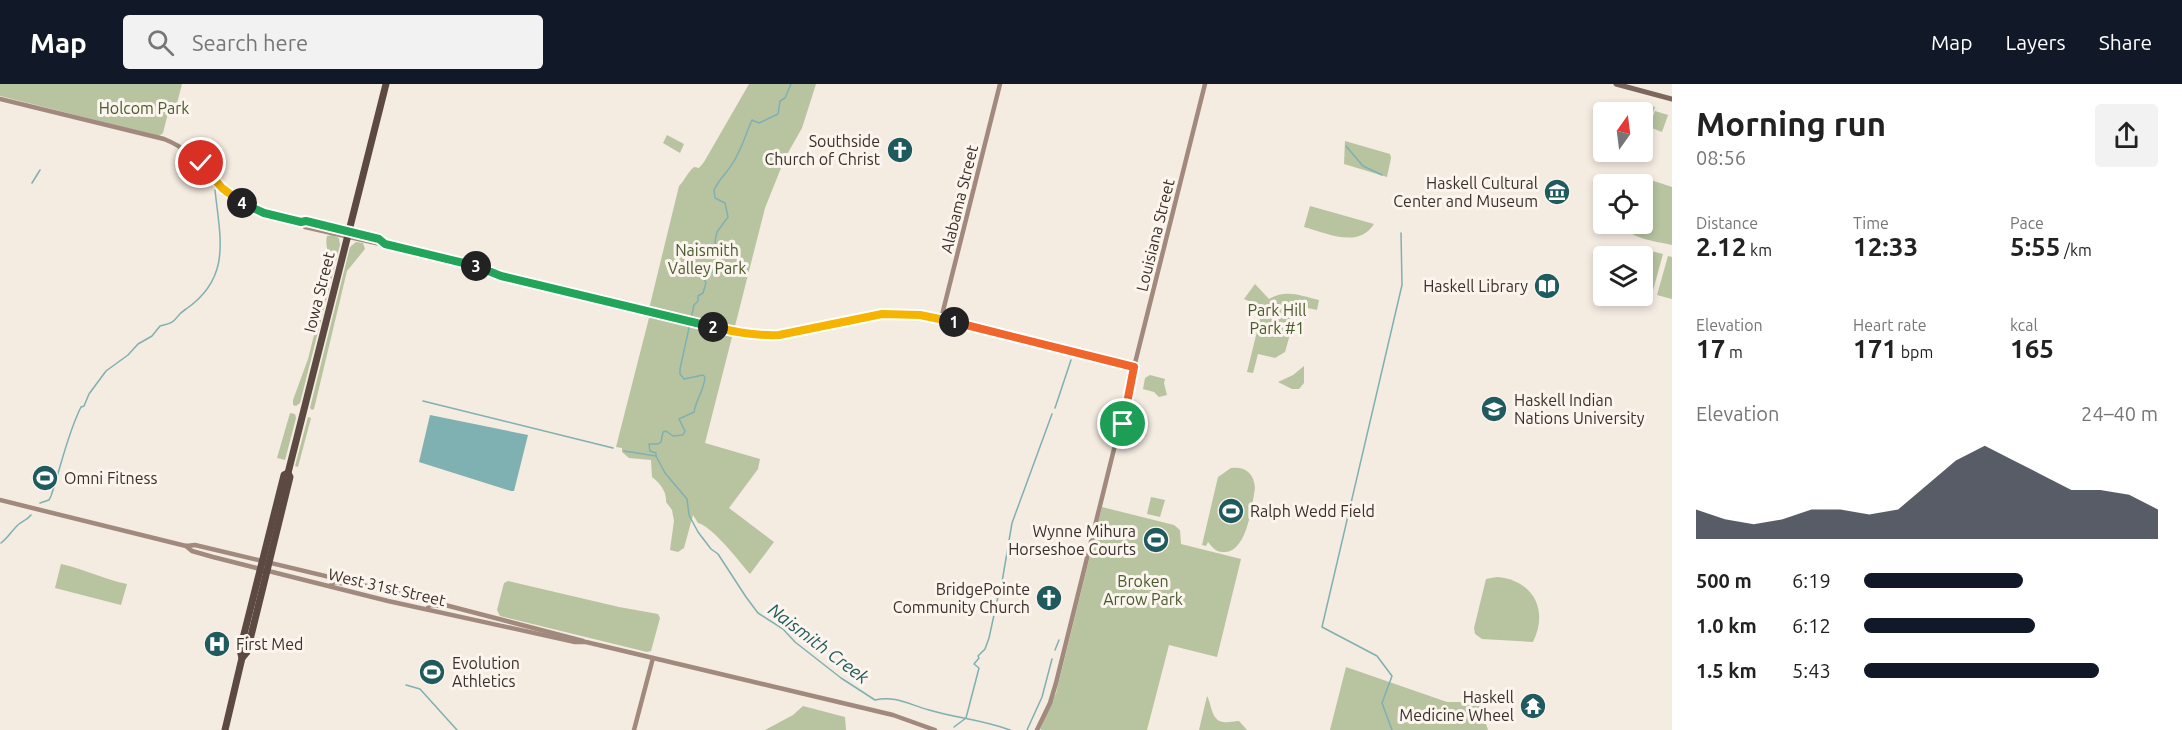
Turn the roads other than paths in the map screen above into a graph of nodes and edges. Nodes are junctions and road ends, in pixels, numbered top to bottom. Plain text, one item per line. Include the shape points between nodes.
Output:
1 (386, 84) edge
2 (1000, 84) edge
3 (1205, 84) edge
4 (1616, 84) edge
5 (0, 99) edge
6 (1672, 99) edge
7 (348, 235) junction
8 (941, 319) junction
9 (1134, 367) junction
10 (288, 473) junction
11 (0, 500) edge
12 (186, 546) junction
13 (262, 560) junction
14 (269, 566) junction
15 (260, 568) junction
16 (330, 586) junction
17 (370, 586) junction
18 (452, 606) junction
19 (426, 609) junction
20 (585, 642) junction
21 (242, 658) junction
22 (652, 658) junction
23 (225, 730) edge
24 (634, 730) edge
25 (935, 730) edge
26 (1037, 730) edge

1 - 7 highway, Iowa Street
2 - 8 main road, Alabama Street
3 - 9 main road, Louisiana Street
4 - 6 main road
5 - 7 main road via 172,143 194,156 238,201 264,213 301,222 305,227
7 - 8 main road via 745,334 779,335 882,314
7 - 10 highway, Iowa Street
8 - 9 main road
9 - 26 main road, Louisiana Street via 1123,424 1054,689
10 - 13 highway, Iowa Street via 284,475
10 - 14 highway, Iowa Street
11 - 12 main road, West 31st Street
12 - 13 main road, West 31st Street
12 - 15 main road, West 31st Street
13 - 14 main road, West 31st Street
13 - 15 highway, Iowa Street
14 - 15 main road, West 31st Street
14 - 16 main road, West 31st Street
14 - 17 main road, West 31st Street
14 - 21 highway, Iowa Street via 247,652
15 - 21 highway, Iowa Street via 240,650
16 - 17 main road via 334,582
16 - 19 main road, West 31st Street
17 - 18 main road, West 31st Street
18 - 19 main road via 430,605
18 - 20 main road, West 31st Street
19 - 20 main road, West 31st Street
20 - 22 main road, West 31st Street
21 - 23 highway, Iowa Street
22 - 24 main road
22 - 25 main road, West 31st Street via 893,715

